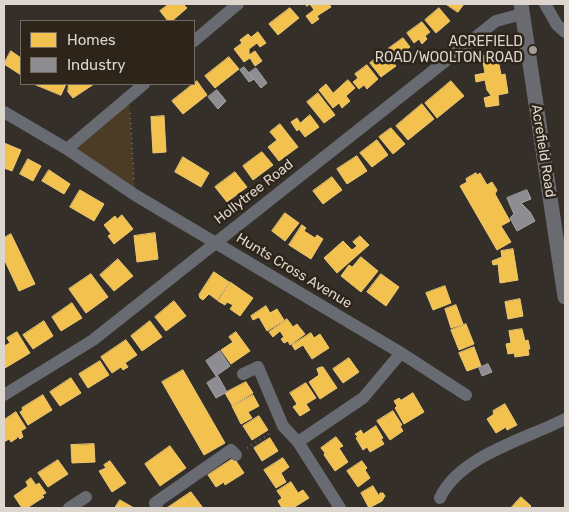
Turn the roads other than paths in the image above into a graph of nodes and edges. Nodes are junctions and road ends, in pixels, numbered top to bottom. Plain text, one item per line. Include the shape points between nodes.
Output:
1 (238, 4) edge
2 (545, 4) edge
3 (521, 9) edge
4 (565, 32) edge
5 (195, 40) edge
6 (143, 85) edge
7 (4, 112) edge
8 (67, 149) junction
9 (215, 242) junction
10 (565, 298) edge
11 (401, 353) junction
12 (243, 374) dead end
13 (4, 395) edge
14 (466, 395) dead end
15 (565, 419) edge
16 (298, 442) junction
17 (236, 455) road end
18 (86, 497) dead end
19 (440, 498) dead end
20 (69, 508) edge
21 (156, 508) edge
22 (340, 508) edge

1 - 5 street
2 - 4 street via 551,18
3 - 9 street, Hollytree Road via 496,21
3 - 10 main road, Acrefield Road
6 - 8 street
7 - 8 street, Hunts Cross Avenue
8 - 9 street, Hunts Cross Avenue via 135,195
9 - 11 street, Hunts Cross Avenue
9 - 13 street, Hollytree Road via 93,340
11 - 14 street, Hunts Cross Avenue
11 - 16 street via 363,398
12 - 16 street via 256,361 283,426
15 - 19 street via 467,466 450,480
16 - 22 street
17 - 21 street via 231,450 155,503
18 - 20 street

